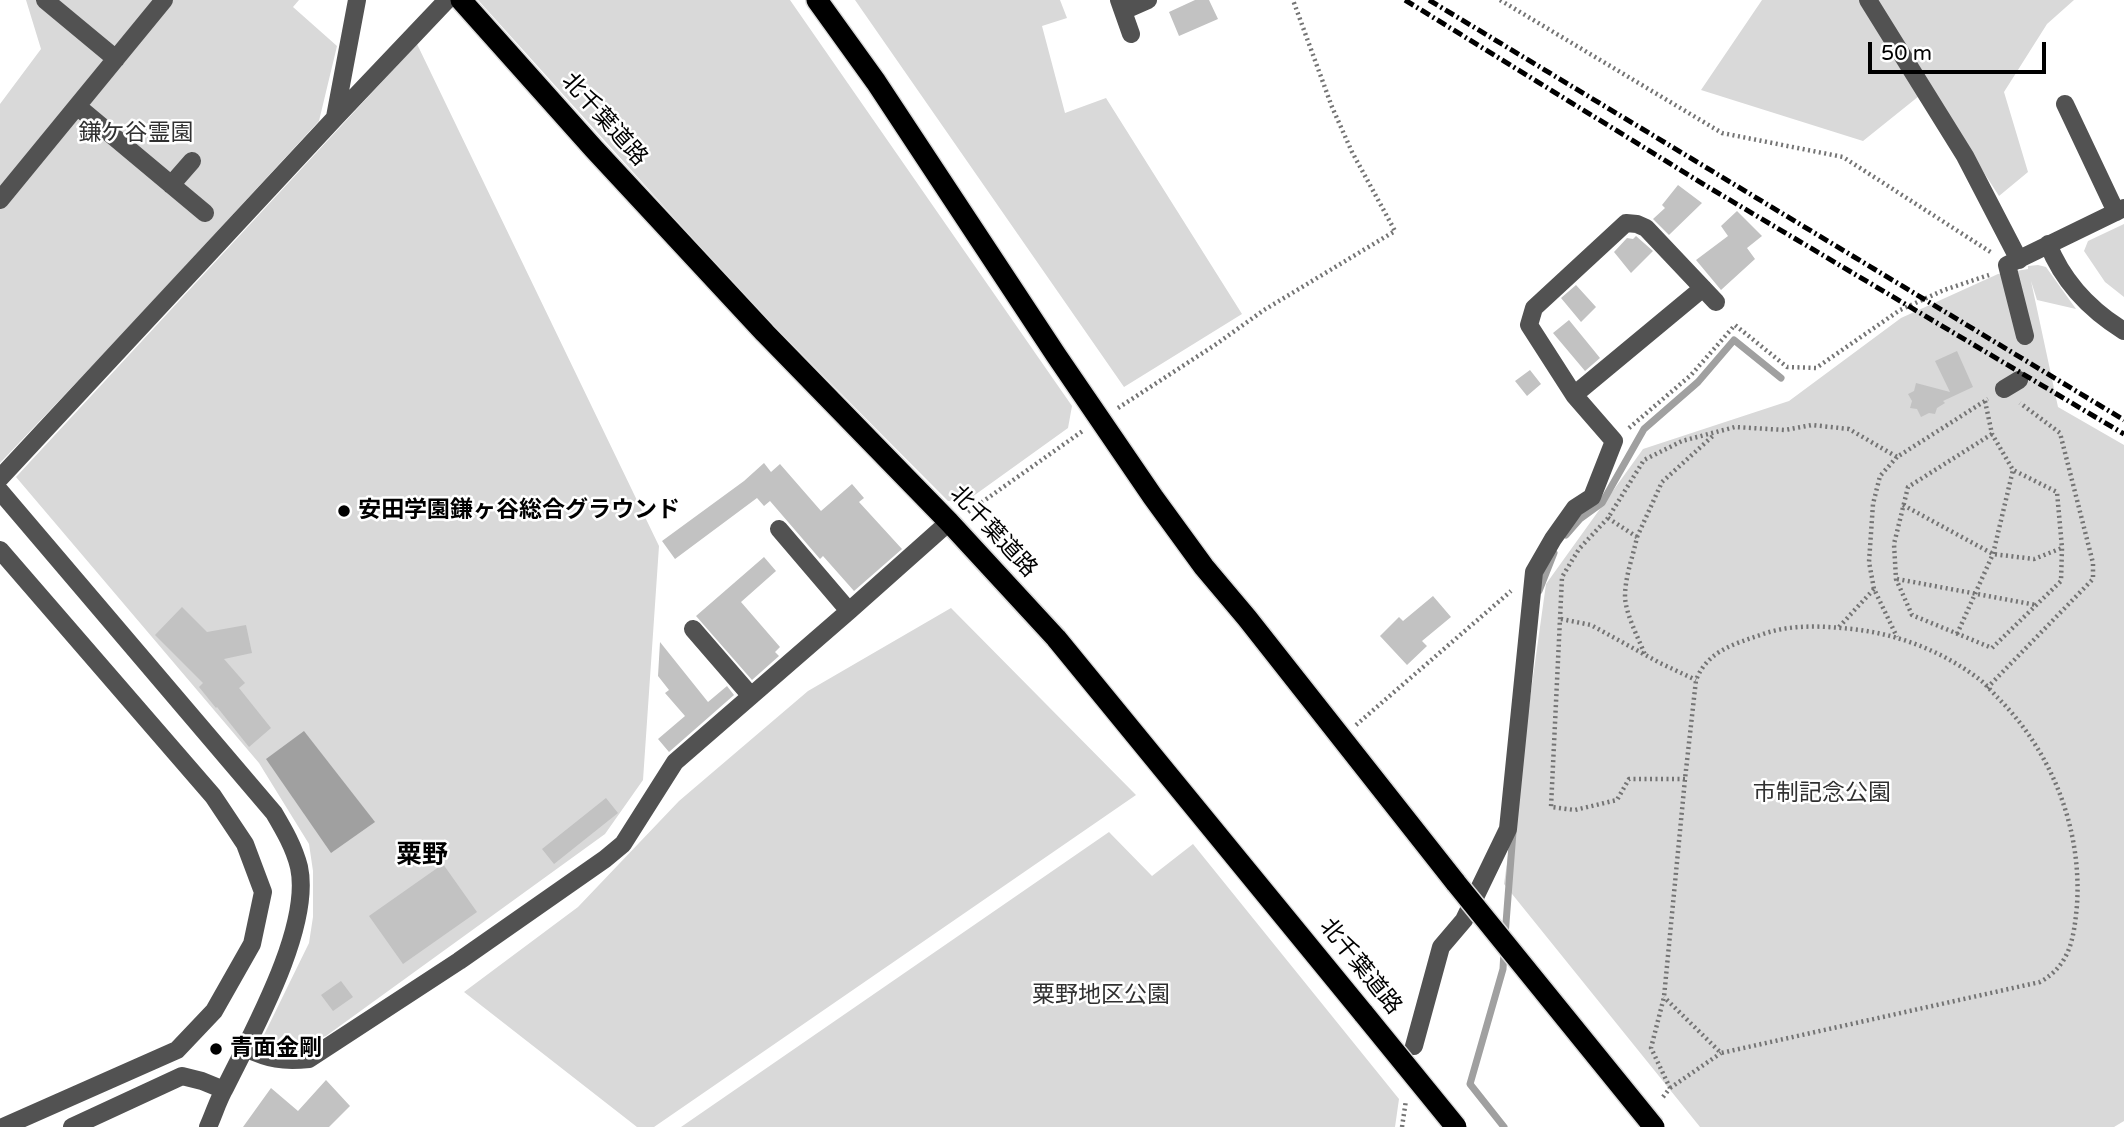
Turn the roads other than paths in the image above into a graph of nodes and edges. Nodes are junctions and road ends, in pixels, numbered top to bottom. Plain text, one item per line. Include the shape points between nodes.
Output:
1 (45, 0) edge
2 (164, 0) edge
3 (358, 0) edge
4 (447, 0) edge
5 (461, 0) edge
6 (817, 0) edge
7 (1148, 0) edge
8 (1868, 0) edge
9 (1121, 6) edge
10 (1131, 34) dead end
11 (116, 59) junction
12 (2065, 104) dead end
13 (77, 106) junction
14 (335, 118) junction
15 (192, 161) dead end
16 (171, 185) junction
17 (0, 200) edge
18 (2120, 210) edge
19 (205, 213) dead end
20 (2048, 244) junction
21 (2013, 262) junction
22 (1703, 288) junction
23 (1716, 302) dead end
24 (2124, 331) edge
25 (2025, 336) tunnel mouth
26 (1574, 395) junction
27 (0, 478) edge
28 (0, 491) edge
29 (948, 522) junction
30 (779, 528) dead end
31 (0, 550) edge
32 (849, 611) junction
33 (692, 629) dead end
34 (751, 696) junction
35 (1414, 1046) dead end
36 (245, 1048) junction
37 (224, 1090) junction
38 (4, 1127) edge
39 (72, 1127) edge
40 (208, 1127) edge
41 (1456, 1127) edge
42 (1654, 1127) edge

1 - 11 street
2 - 11 street
3 - 14 street
4 - 14 street
5 - 29 highway, 北千葉道路 via 765,333
6 - 42 highway, bridge via 1204,567
7 - 9 street
8 - 21 street via 1965,156
9 - 10 street
11 - 13 street
12 - 18 street
13 - 16 street
13 - 17 street
14 - 27 street
15 - 16 street
16 - 19 street
18 - 20 street
20 - 21 street
20 - 24 street via 2063,276 2079,295
21 - 25 street
22 - 23 street
22 - 26 street
22 - 26 street via 1646,229 1626,223 1534,308 1531,317 1529,325
26 - 35 street via 1614,441 1592,497 1576,508 1534,572 1508,830 1464,920 1441,947
28 - 36 street via 274,813 290,841 299,868 297,922
29 - 32 street
29 - 41 highway, 北千葉道路, bridge via 1056,638
30 - 32 street
31 - 38 street via 213,796 245,844 263,892 252,944 214,1010 177,1049
32 - 34 street
33 - 34 street
34 - 36 street via 675,762 623,844 515,922 309,1059 287,1062
36 - 37 street
37 - 39 street via 182,1076
37 - 40 street

